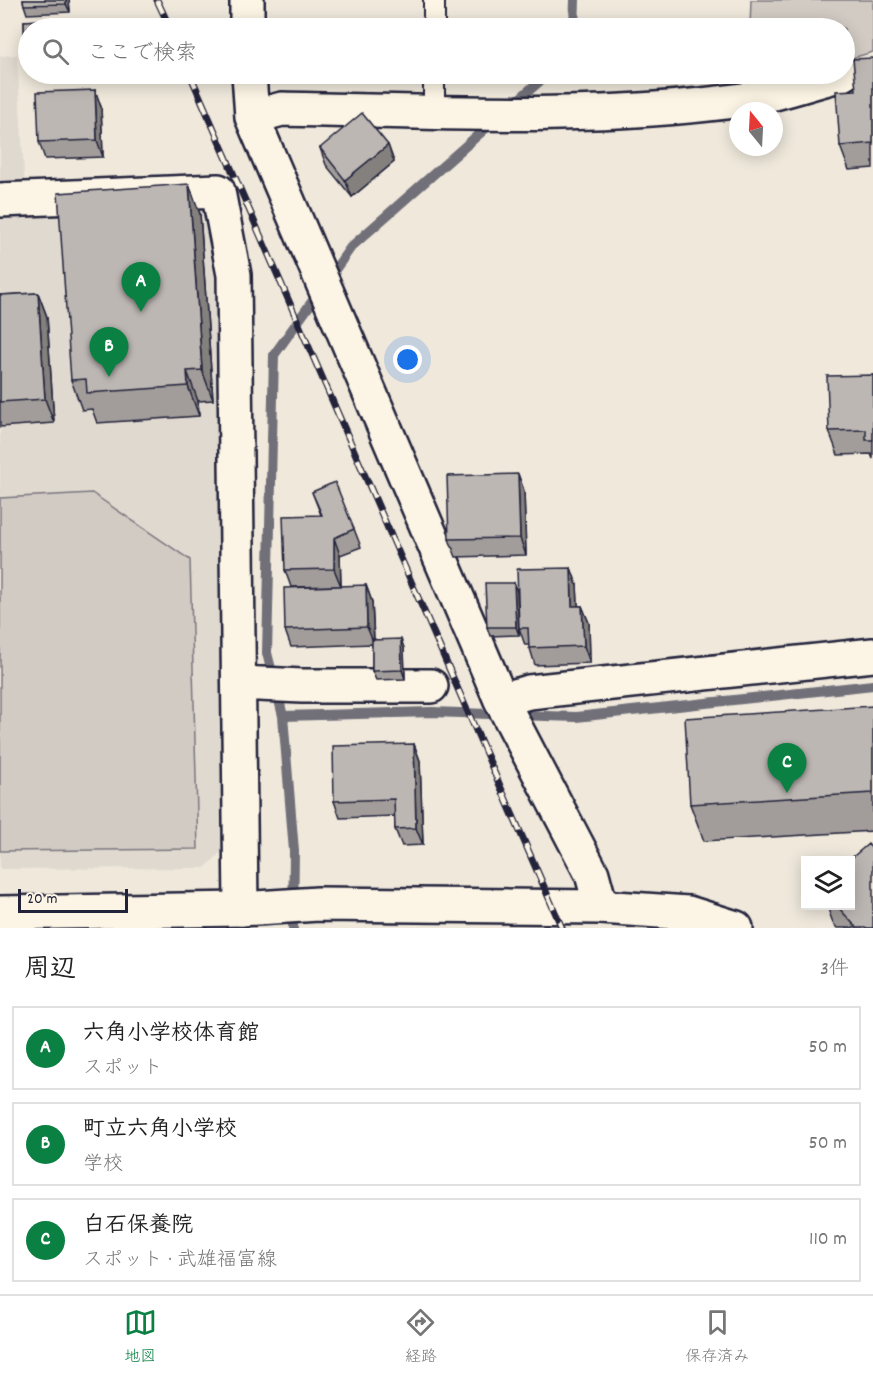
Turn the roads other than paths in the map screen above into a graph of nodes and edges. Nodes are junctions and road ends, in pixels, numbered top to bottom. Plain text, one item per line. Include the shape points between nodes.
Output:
1 (247, 0) edge
2 (434, 0) edge
3 (247, 18) edge
4 (434, 18) edge
5 (873, 66) edge
6 (855, 70) edge
7 (250, 84) edge
8 (434, 84) edge
9 (804, 84) edge
10 (434, 112) junction
11 (252, 117) junction
12 (0, 200) edge
13 (873, 655) edge
14 (247, 684) junction
15 (431, 686) dead end
16 (508, 714) junction
17 (601, 907) junction
18 (256, 908) junction
19 (0, 913) edge
20 (509, 917) edge
21 (736, 928) edge

1 - 3 street
2 - 4 lane
5 - 6 street
7 - 11 street
8 - 10 lane
9 - 10 street via 745,100 534,114
10 - 11 street via 282,109
11 - 16 street
12 - 14 street via 218,191 234,275
13 - 16 street via 529,692
14 - 15 street
14 - 18 street
16 - 17 street via 592,874
17 - 20 street
17 - 21 street via 688,913
18 - 19 street
18 - 20 street via 318,904

